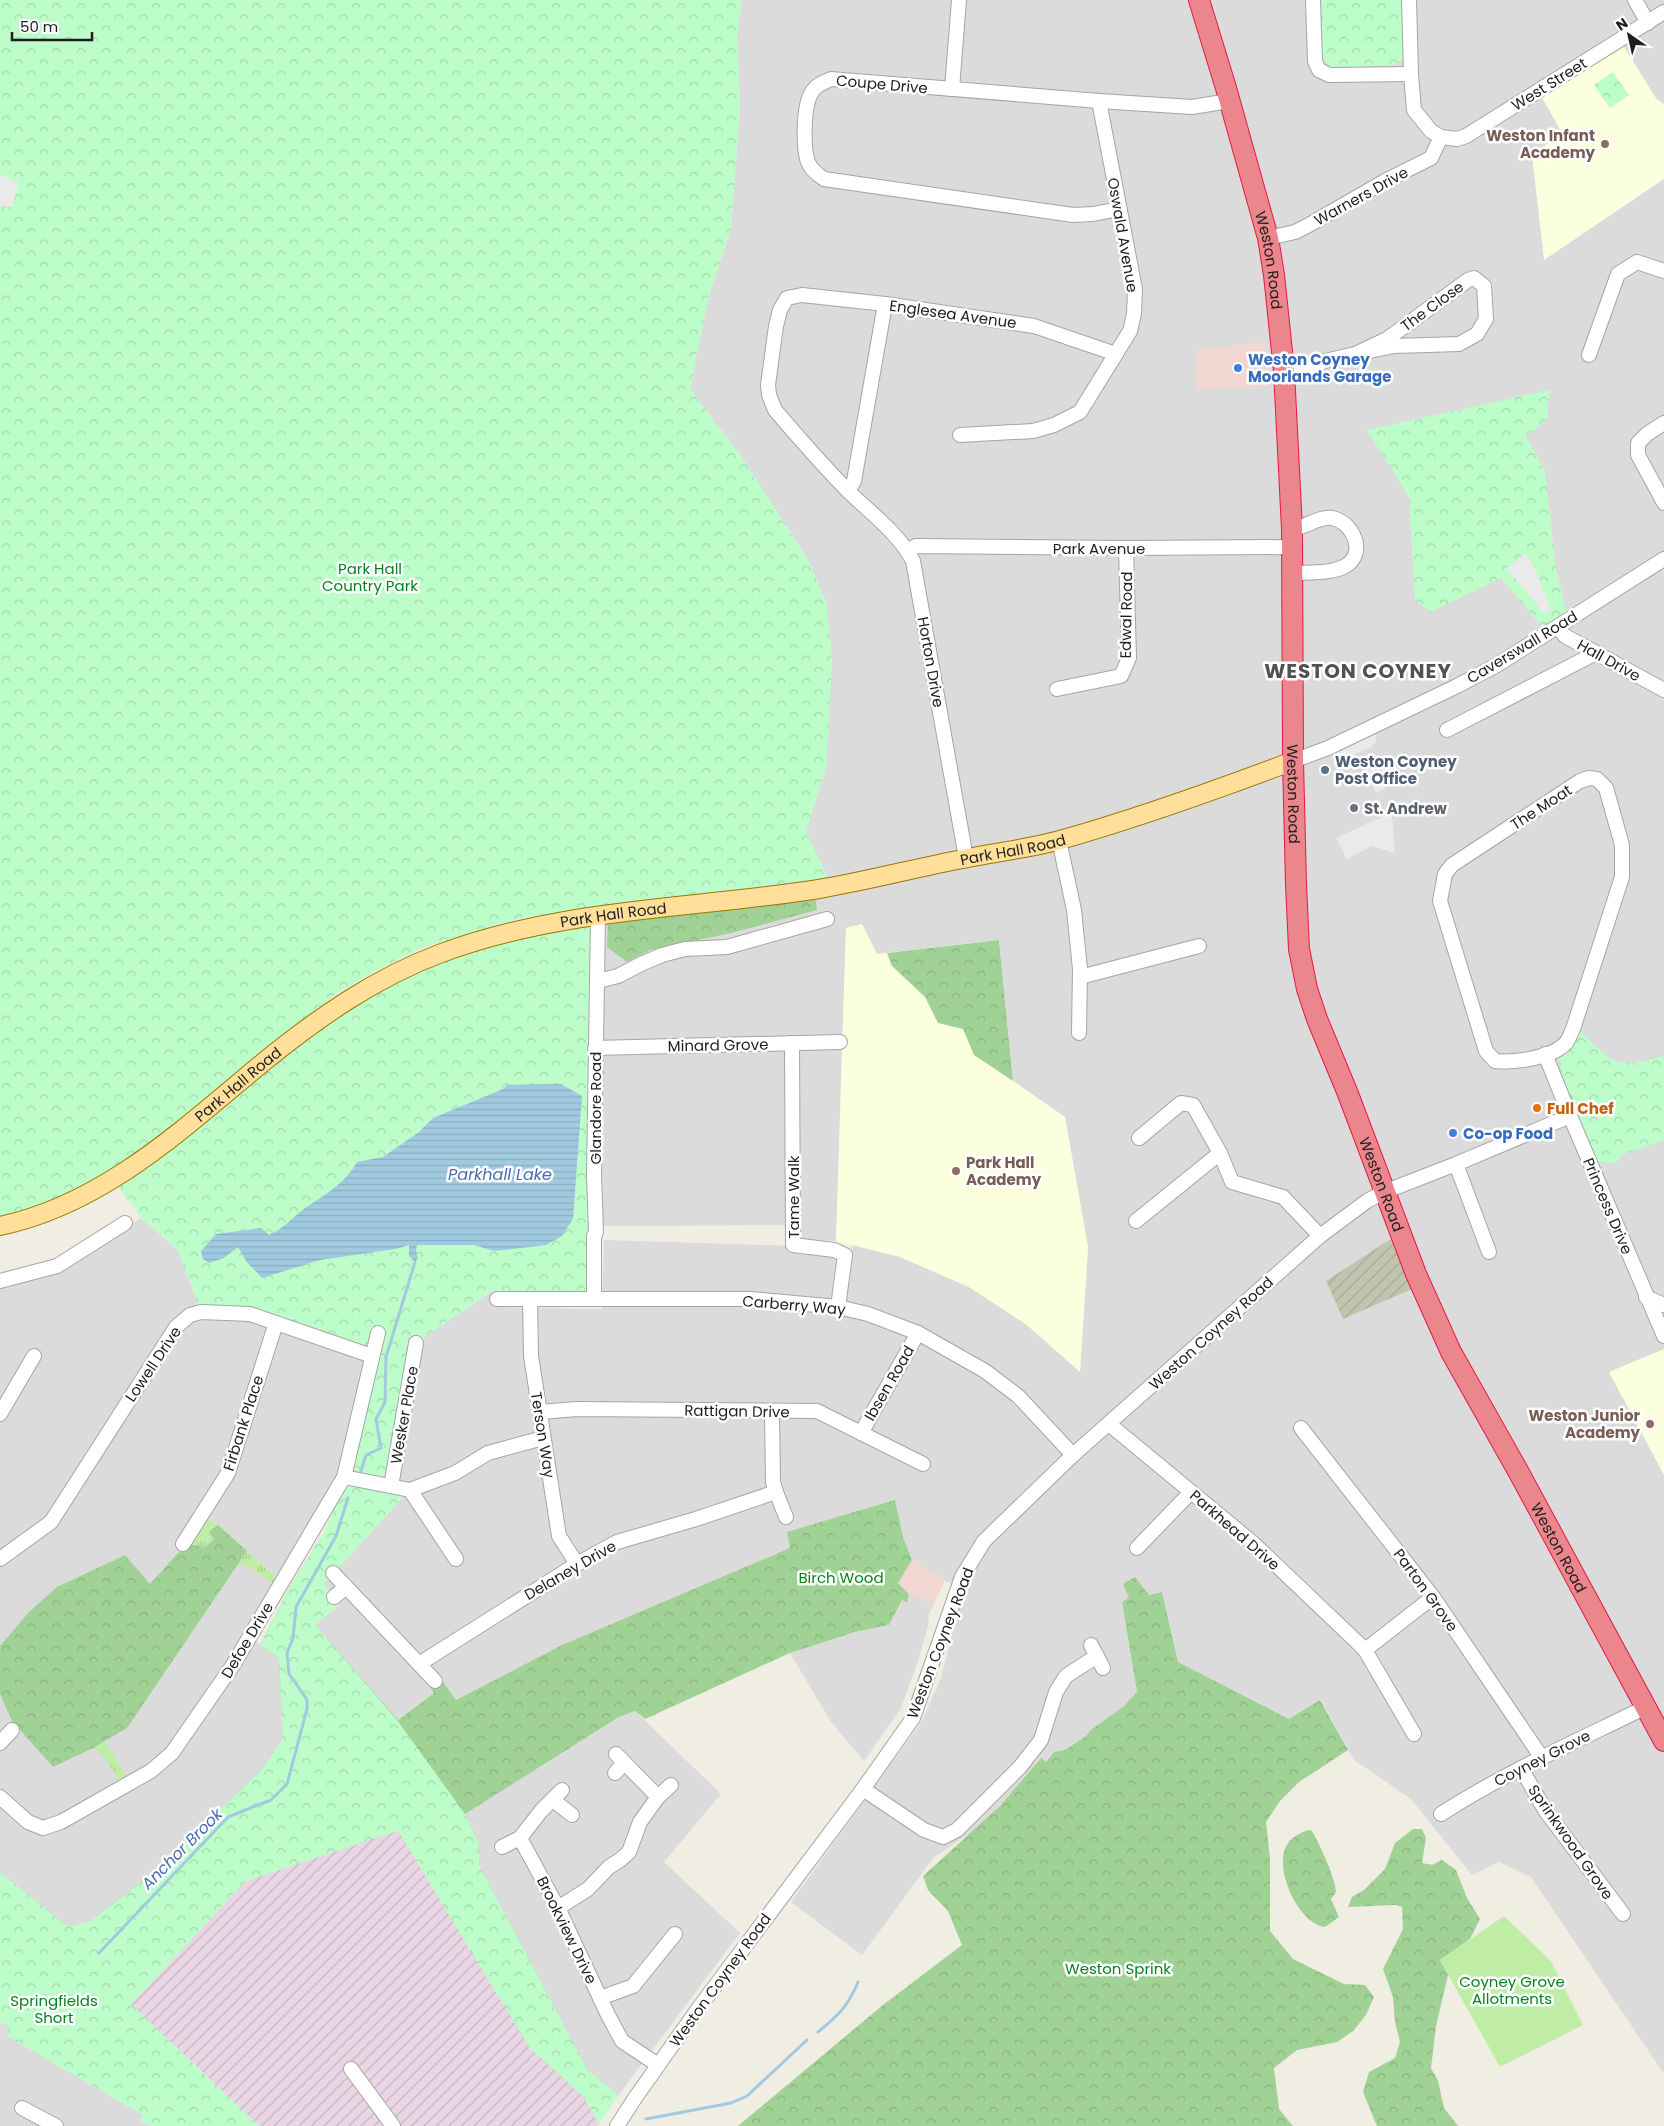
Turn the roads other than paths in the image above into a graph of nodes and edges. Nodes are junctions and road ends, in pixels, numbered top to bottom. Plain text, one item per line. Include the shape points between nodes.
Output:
1 (959, 0) edge
2 (1199, 0) edge
3 (1313, 0) edge
4 (1409, 0) edge
5 (1635, 0) edge
6 (1664, 12) edge
7 (1648, 22) junction
8 (1411, 74) junction
9 (952, 89) junction
10 (1099, 101) junction
11 (1229, 101) junction
12 (1436, 134) junction
13 (1119, 209) junction
14 (1268, 238) junction
15 (1664, 271) edge
16 (787, 298) joint
17 (885, 304) junction
18 (1116, 354) junction
19 (1355, 354) junction
20 (1589, 355) dead end
21 (1284, 371) junction
22 (1664, 423) edge
23 (960, 435) dead end
24 (848, 491) junction
25 (1664, 503) edge
26 (1292, 538) junction
27 (1126, 548) junction
28 (908, 550) junction
29 (1664, 559) edge
30 (1293, 573) junction
31 (1558, 627) junction
32 (1596, 653) junction
33 (1057, 689) dead end
34 (1664, 690) edge
35 (1447, 730) dead end
36 (1293, 761) junction
37 (1059, 840) junction
38 (966, 858) junction
39 (598, 916) junction
40 (828, 919) dead end
41 (1199, 946) dead end
42 (1080, 977) junction
43 (598, 981) junction
44 (1079, 1032) dead end
45 (840, 1042) dead end
46 (792, 1043) junction
47 (595, 1048) junction
48 (1545, 1054) junction
49 (1570, 1116) junction
50 (1139, 1138) dead end
51 (1220, 1153) junction
52 (1456, 1164) junction
53 (1384, 1192) junction
54 (1136, 1220) dead end
55 (125, 1223) dead end
56 (0, 1226) edge
57 (1320, 1236) junction
58 (1489, 1252) dead end
59 (0, 1281) edge
60 (1646, 1297) junction
61 (497, 1299) dead end
62 (594, 1299) junction
63 (530, 1300) junction
64 (1664, 1305) edge
65 (838, 1307) junction
66 (276, 1323) junction
67 (378, 1332) dead end
68 (918, 1333) junction
69 (1664, 1336) edge
70 (416, 1343) dead end
71 (34, 1356) dead end
72 (372, 1356) junction
73 (540, 1412) junction
74 (772, 1412) junction
75 (0, 1414) edge
76 (1109, 1424) junction
77 (1301, 1428) dead end
78 (861, 1433) junction
79 (543, 1438) junction
80 (1073, 1455) junction
81 (923, 1464) dead end
82 (344, 1477) junction
83 (391, 1486) junction
84 (410, 1490) junction
85 (776, 1492) junction
86 (1191, 1492) junction
87 (786, 1517) dead end
88 (183, 1544) dead end
89 (1137, 1548) dead end
90 (0, 1559) edge
91 (456, 1559) dead end
92 (576, 1564) junction
93 (333, 1573) dead end
94 (346, 1587) junction
95 (334, 1597) dead end
96 (1433, 1597) junction
97 (1360, 1645) junction
98 (1097, 1656) dead end
99 (419, 1664) junction
100 (435, 1681) dead end
101 (1646, 1707) junction
102 (1414, 1734) dead end
103 (1664, 1741) edge
104 (1542, 1758) junction
105 (618, 1763) dead end
106 (1521, 1768) junction
107 (671, 1784) dead end
108 (863, 1789) junction
109 (0, 1797) edge
110 (658, 1797) junction
111 (1441, 1814) dead end
112 (572, 1815) dead end
113 (520, 1838) junction
114 (502, 1847) dead end
115 (558, 1908) junction
116 (1623, 1914) dead end
117 (675, 1934) dead end
118 (600, 1998) junction
119 (658, 2065) junction
120 (351, 2069) dead end
121 (22, 2108) dead end
122 (36, 2122) edge
123 (56, 2126) edge
124 (393, 2126) edge
125 (617, 2126) edge

1 - 9 street
2 - 11 highway, Weston Road
3 - 8 street via 1315,61 1319,70 1329,75
4 - 8 street
5 - 7 street
6 - 7 street, West Street
7 - 12 street, West Street via 1466,136 1457,139
8 - 12 street via 1414,110
9 - 10 street, Coupe Drive
9 - 13 street, Coupe Drive via 831,78 819,84 807,103 805,146 808,163 816,174 838,182 1073,215
10 - 11 street, Coupe Drive via 1192,107
10 - 13 street, Oswald Avenue
11 - 14 highway, Weston Road
12 - 14 street, Warners Drive via 1431,158 1385,180 1308,226
13 - 18 street, Oswald Avenue via 1135,289 1130,331
14 - 21 highway, Weston Road
15 - 20 street via 1637,262 1618,274
16 - 17 street, Englesea Avenue via 802,295
16 - 24 street, Horton Drive via 776,326 769,395 775,410
17 - 18 street, Englesea Avenue via 1034,326
17 - 24 street via 854,481
18 - 23 street, Oswald Avenue via 1080,412 1068,419 1033,431
19 - 19 street, The Close via 1387,339 1468,280 1474,278 1484,286 1486,319 1477,334 1459,344 1394,346
19 - 21 street, The Close via 1295,371
21 - 26 highway, Weston Road
22 - 25 street via 1638,443 1638,456
24 - 28 street, Horton Drive
26 - 27 street, Park Avenue
26 - 30 highway, Weston Road
26 - 30 street via 1301,528 1332,518 1351,531 1356,547 1354,557 1340,568
27 - 28 street, Park Avenue via 916,546
27 - 33 street, Edwal Road via 1129,658 1121,676
28 - 38 street, Horton Drive via 913,561
29 - 31 street, Caverswall Road
30 - 36 highway, Weston Road
31 - 32 street, Hall Drive via 1565,636
31 - 36 street, Caverswall Road via 1457,686 1320,752
32 - 34 street, Hall Drive
32 - 35 street
36 - 37 main road, Park Hall Road
36 - 53 highway, Weston Road via 1299,949 1307,989
37 - 38 main road, Park Hall Road
37 - 42 street via 1074,910
38 - 39 main road, Park Hall Road via 820,888
39 - 43 street, Glandore Road
39 - 56 main road, Park Hall Road via 539,924 471,942 404,969 352,997 309,1027 166,1142 113,1179 43,1213
40 - 43 street via 728,947 685,949 662,955 618,976
41 - 42 street
42 - 44 street
43 - 47 street, Glandore Road
45 - 46 street, Minard Grove
46 - 47 street, Minard Grove
46 - 65 street, Tame Walk via 793,1245 834,1250 845,1255
47 - 62 street, Glandore Road
48 - 48 street, The Moat via 1508,1063 1495,1061 1486,1051 1440,900 1442,884 1452,865 1580,781 1597,779 1606,788 1622,845 1622,877 1570,1035 1558,1049
48 - 49 street, Princess Drive
49 - 52 street, Weston Coyney Road
49 - 60 street, Princess Drive
50 - 51 street via 1182,1103 1193,1106
51 - 54 street
51 - 57 street via 1232,1182 1283,1197
52 - 53 street, Weston Coyney Road
52 - 58 street
53 - 57 street, Weston Coyney Road
53 - 101 highway, Weston Road via 1451,1352
55 - 59 street via 57,1266
57 - 76 street, Weston Coyney Road
60 - 64 street
60 - 69 street, Princess Drive
61 - 63 street, Carberry Way
62 - 63 street, Carberry Way
62 - 65 street, Carberry Way via 751,1300
63 - 73 street, Terson Way via 531,1356
65 - 68 street, Carberry Way via 868,1314
66 - 72 street, Lowell Drive
66 - 88 street, Firbank Place via 228,1473
66 - 90 street, Lowell Drive via 250,1314 201,1312 190,1315 176,1327 51,1522
67 - 72 street, Defoe Drive
68 - 78 street, Ibsen Road
68 - 80 street, Carberry Way via 985,1371 1011,1391
70 - 83 street, Wesker Place
71 - 75 street
72 - 82 street, Defoe Drive
73 - 74 street, Rattigan Drive via 577,1409
73 - 79 street, Terson Way
74 - 78 street, Rattigan Drive via 817,1412
74 - 85 street
76 - 80 street, Weston Coyney Road
76 - 86 street, Parkhead Drive
77 - 96 street, Parton Grove
78 - 81 street, Rattigan Drive
79 - 84 street via 488,1453 454,1472
79 - 92 street, Terson Way via 559,1536
80 - 108 street, Weston Coyney Road via 984,1541 962,1577 913,1718
82 - 83 street
82 - 109 street, Defoe Drive via 233,1665 172,1753 152,1771 60,1822 42,1828 28,1822
83 - 84 street
84 - 91 street
85 - 87 street
85 - 92 street, Delaney Drive via 617,1542
86 - 89 street
86 - 97 street, Parkhead Drive via 1253,1543
92 - 99 street, Delaney Drive
93 - 94 street
94 - 95 street
94 - 99 street
96 - 97 street
96 - 104 street, Parton Grove
97 - 102 street, Parkhead Drive
98 - 108 street via 1066,1676 1056,1692 1041,1740 958,1830 943,1837 924,1830
99 - 100 street
101 - 103 highway, Weston Road
101 - 104 street, Coyney Grove
104 - 106 street, Coyney Grove
105 - 110 street
106 - 111 street, Coyney Grove
106 - 116 street, Sprinkwood Grove via 1545,1810
107 - 110 street
108 - 119 street, Weston Coyney Road
110 - 115 street via 640,1822 629,1852 588,1888
112 - 113 street via 558,1795
113 - 114 street
113 - 115 street, Brookview Drive
115 - 118 street, Brookview Drive
117 - 118 street via 633,1986
118 - 119 street, Brookview Drive via 622,2041
119 - 125 street, Weston Coyney Road
120 - 124 street
121 - 122 street
122 - 123 street

